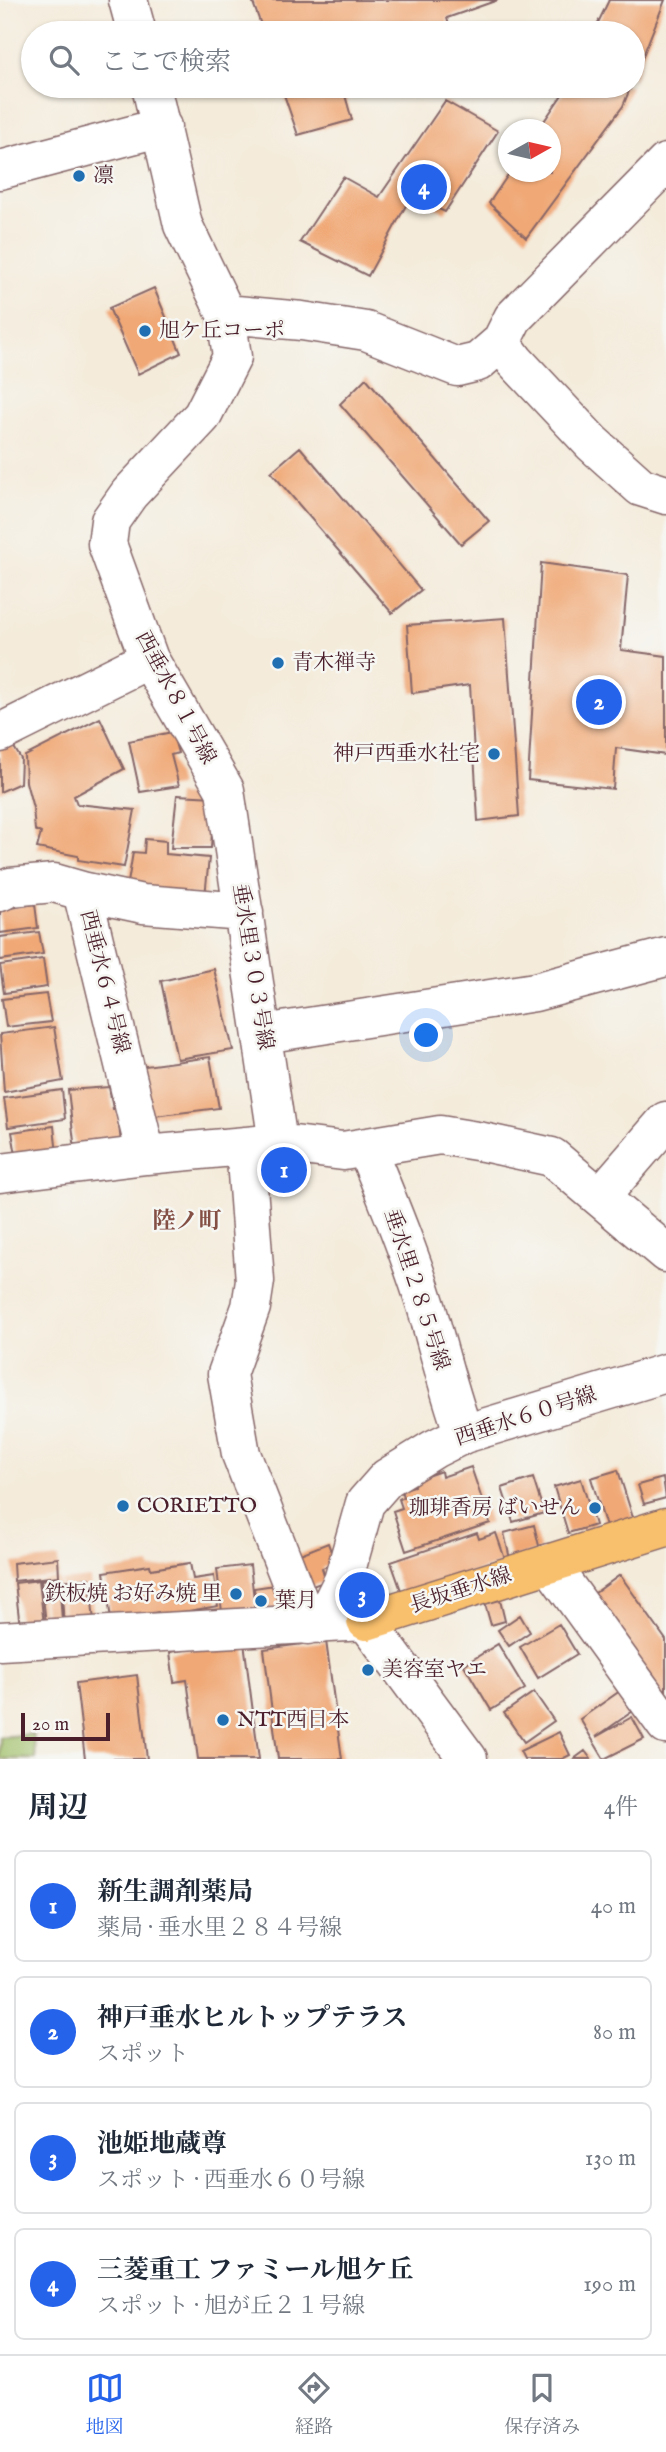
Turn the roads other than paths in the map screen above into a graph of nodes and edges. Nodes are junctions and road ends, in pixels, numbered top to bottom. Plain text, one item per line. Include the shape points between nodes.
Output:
1 (128, 0) edge
2 (134, 21) edge
3 (154, 98) edge
4 (162, 127) junction
5 (666, 163) edge
6 (0, 170) edge
7 (226, 314) junction
8 (500, 342) junction
9 (666, 495) edge
10 (149, 659) junction
11 (0, 733) edge
12 (225, 790) joint
13 (3, 887) edge
14 (82, 891) junction
15 (244, 912) junction
16 (666, 957) edge
17 (262, 1034) junction
18 (666, 1122) edge
19 (261, 1145) junction
20 (366, 1147) junction
21 (146, 1155) junction
22 (0, 1173) edge
23 (601, 1196) junction
24 (666, 1252) edge
25 (666, 1373) edge
26 (464, 1434) junction
27 (666, 1527) edge
28 (549, 1563) junction
29 (366, 1621) junction
30 (314, 1625) junction
31 (0, 1641) edge
32 (666, 1725) edge
33 (468, 1759) edge

1 - 2 street
3 - 4 street, 西垂水８１号線
4 - 6 street
4 - 7 street, 西垂水８１号線 via 183,225
5 - 8 street via 513,318
7 - 8 street via 366,331 457,367 478,362
7 - 10 street, 西垂水８１号線 via 232,357 202,416 110,521 107,544
8 - 9 street via 592,443 641,487
10 - 11 street
10 - 12 street, 西垂水８１号線
12 - 15 street, 垂水里３０３号線
13 - 14 street, 西垂水６４号線 via 54,883
14 - 15 street via 143,904
14 - 21 street, 西垂水６４号線
15 - 17 street, 垂水里３０３号線
16 - 17 street via 535,992
17 - 19 street, 垂水里３０３号線
18 - 23 street
19 - 20 street via 343,1151
19 - 21 street
19 - 30 street, 垂水里３０３号線 via 251,1307 227,1374 240,1454
20 - 23 street via 440,1135 483,1142 552,1157
20 - 26 street, 垂水里２８５号線 via 406,1246
21 - 22 street
23 - 24 street
25 - 26 street, 西垂水６０号線
26 - 30 street, 西垂水６０号線 via 387,1478 365,1503 343,1581
27 - 28 main road, 長坂垂水線
28 - 29 main road, 長坂垂水線
28 - 32 street
29 - 30 street, 長坂垂水線
29 - 33 street
30 - 31 street, 長坂垂水線

